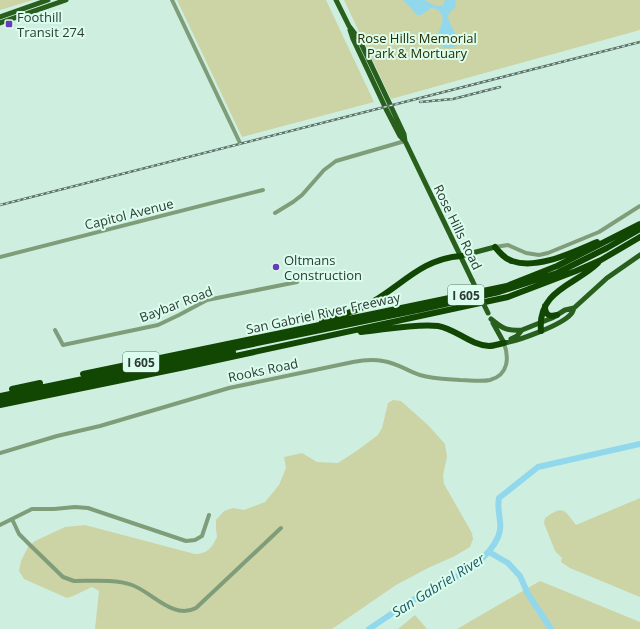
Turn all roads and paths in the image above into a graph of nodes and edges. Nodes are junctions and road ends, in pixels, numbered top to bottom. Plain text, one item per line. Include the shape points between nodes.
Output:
1 (48, 0) edge
2 (66, 0) edge
3 (172, 0) edge
4 (336, 0) edge
5 (0, 16) edge
6 (0, 23) edge
7 (405, 141) junction
8 (240, 144) dead end
9 (263, 190) dead end
10 (640, 206) edge
11 (275, 213) dead end
12 (640, 227) edge
13 (640, 237) edge
14 (495, 247) junction
15 (640, 255) edge
16 (461, 256) junction
17 (0, 257) edge
18 (601, 260) junction
19 (568, 274) junction
20 (297, 282) dead end
21 (545, 306) junction
22 (574, 308) junction
23 (557, 315) junction
24 (491, 319) junction
25 (540, 323) junction
26 (384, 324) junction
27 (56, 330) dead end
28 (522, 330) junction
29 (541, 330) junction
30 (282, 333) junction
31 (324, 337) junction
32 (504, 343) junction
33 (0, 392) edge
34 (0, 396) edge
35 (0, 400) edge
36 (0, 405) edge
37 (0, 453) edge
38 (209, 515) dead end
39 (12, 519) junction
40 (0, 525) edge
41 (281, 528) dead end

1 - 5 main road
2 - 6 main road
3 - 8 street
4 - 7 main road, Rose Hills Road via 349,26 359,39
7 - 11 street via 336,161 324,170 302,195
7 - 16 main road, Rose Hills Road
9 - 17 street, Capitol Avenue
10 - 14 street via 600,232 548,253 526,253 508,245
12 - 14 highway via 549,260 532,263 512,261
12 - 19 highway via 617,246 573,268
12 - 30 highway, San Gabriel River Freeway / I 605 via 507,286
12 - 34 highway via 607,248 562,270 499,292
13 - 18 highway, San Gabriel River Freeway / I 605
14 - 16 main road
15 - 22 main road via 607,278
16 - 24 main road, Rose Hills Road, bridge
16 - 30 highway via 424,266 363,307
18 - 19 highway, San Gabriel River Freeway / I 605
18 - 21 highway via 590,271 556,291
19 - 26 highway, San Gabriel River Freeway / I 605 via 508,297
20 - 27 street, Baybar Road via 207,300 158,325 63,345
21 - 23 highway via 545,312 549,316
21 - 25 highway
22 - 23 main road
22 - 29 main road via 571,314 561,321
23 - 25 main road
24 - 28 main road via 504,329
24 - 32 main road, Rose Hills Road
25 - 28 main road
25 - 29 highway
26 - 31 highway, San Gabriel River Freeway / I 605
26 - 35 highway via 374,322
28 - 32 main road
29 - 32 main road
30 - 33 highway, San Gabriel River Freeway / I 605
31 - 32 highway via 437,326 484,345
31 - 36 highway, San Gabriel River Freeway / I 605
32 - 37 street, Rooks Road via 508,359 505,368 500,375 488,381 432,378 382,361 353,362 229,388
38 - 39 street via 202,536 186,541 88,508 32,509
39 - 40 street
39 - 41 street via 18,534 67,579 131,584 169,607 185,611 196,608

